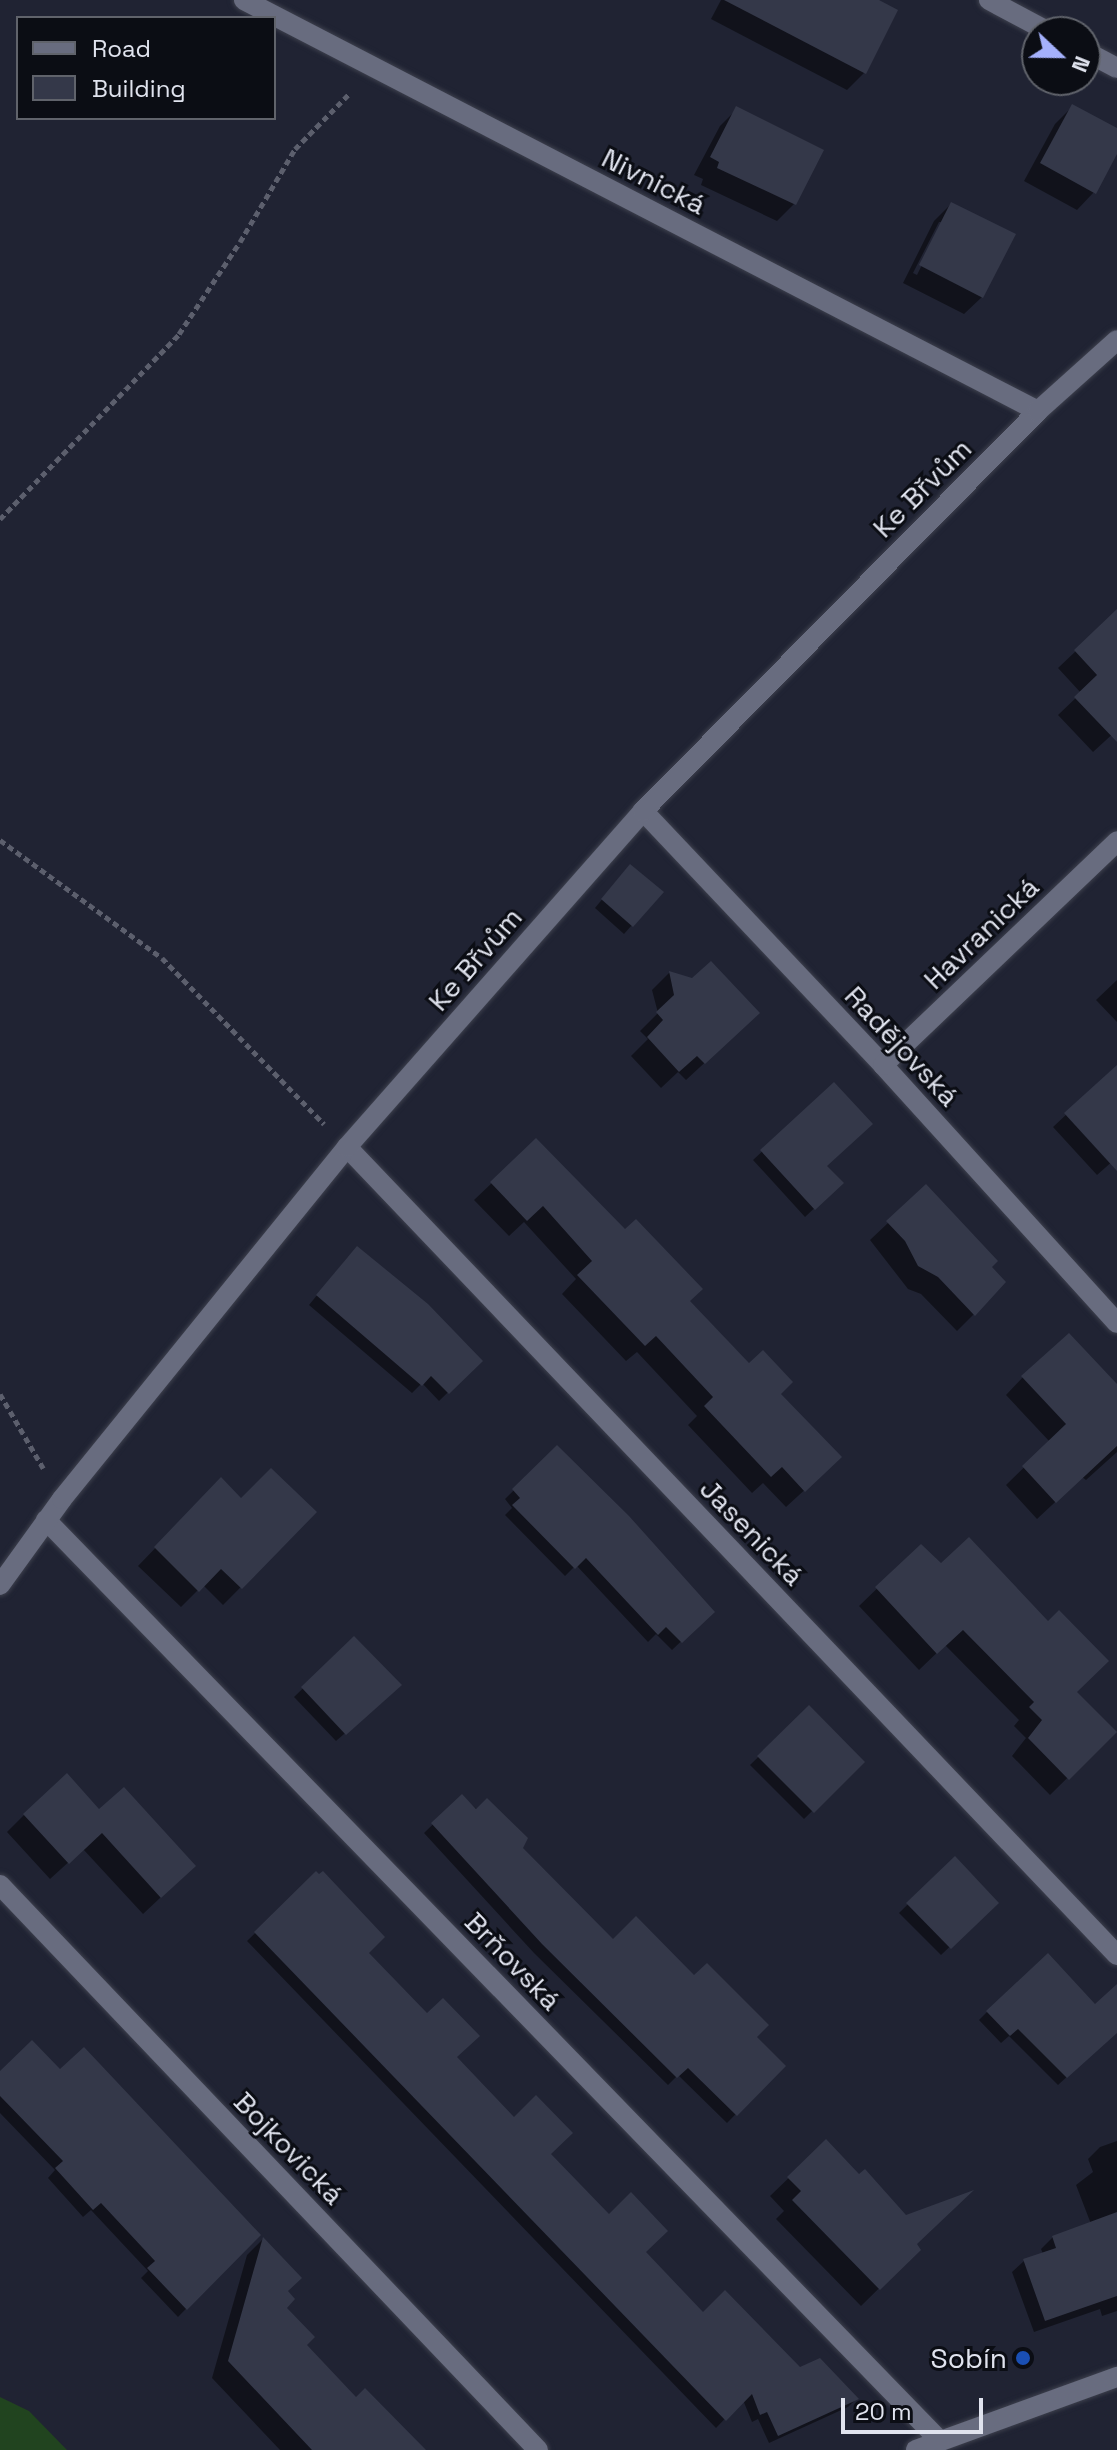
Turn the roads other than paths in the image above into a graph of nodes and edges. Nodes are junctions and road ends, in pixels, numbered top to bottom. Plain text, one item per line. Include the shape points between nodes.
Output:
1 (244, 0) edge
2 (989, 0) edge
3 (275, 16) edge
4 (276, 17) edge
5 (1021, 17) edge
6 (1117, 340) edge
7 (1038, 411) junction
8 (643, 811) junction
9 (1117, 841) edge
10 (883, 1065) junction
11 (347, 1147) junction
12 (1117, 1323) edge
13 (46, 1520) junction
14 (0, 1585) edge
15 (0, 1885) edge
16 (1117, 1955) edge
17 (1117, 2377) edge
18 (940, 2441) junction
19 (538, 2450) edge
20 (916, 2450) edge

1 - 3 street, Nivnická
2 - 5 street
4 - 7 street, Nivnická
6 - 7 street, Ke Břvům
7 - 8 street, Ke Břvům
8 - 10 street, Radějovská
8 - 11 street, Ke Břvům
9 - 10 street, Havranická
10 - 12 street, Radějovská
11 - 13 street, Ke Břvům
11 - 16 street, Jasenická
13 - 14 street, Ke Břvům
13 - 18 street, Brňovská
15 - 19 street, Bojkovická
17 - 18 street
18 - 20 street

